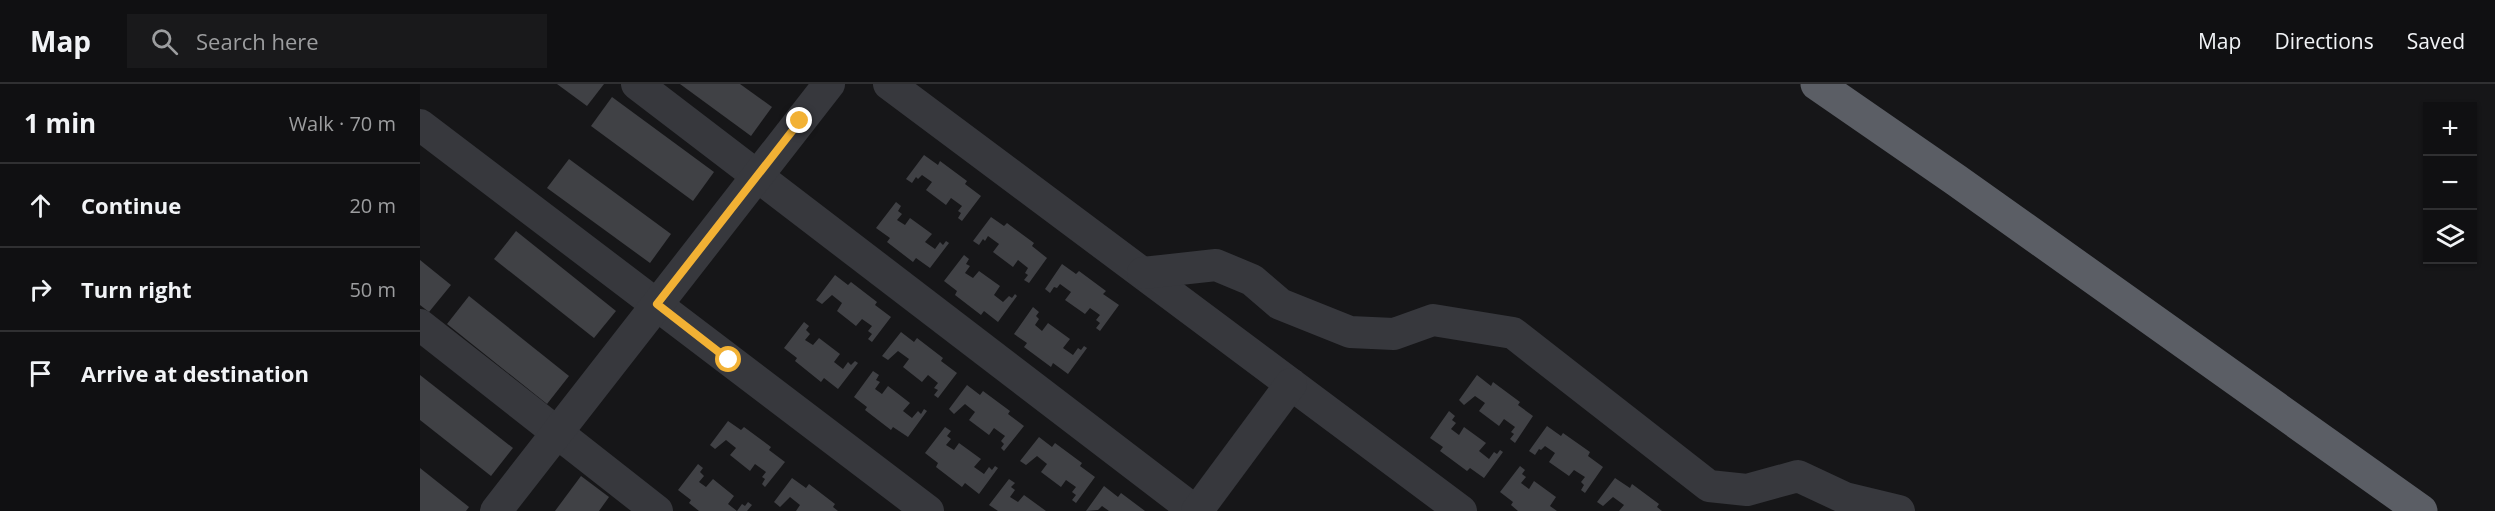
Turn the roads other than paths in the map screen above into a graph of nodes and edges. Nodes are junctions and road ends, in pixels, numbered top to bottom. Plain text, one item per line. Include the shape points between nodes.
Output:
1 (637, 84) edge
2 (829, 84) edge
3 (890, 84) edge
4 (1817, 84) edge
5 (420, 125) edge
6 (757, 176) junction
7 (1143, 273) junction
8 (657, 304) junction
9 (420, 325) edge
10 (1291, 384) junction
11 (557, 433) junction
12 (1739, 501) edge
13 (496, 511) edge
14 (657, 511) edge
15 (928, 511) edge
16 (1196, 511) edge
17 (1461, 511) edge
18 (1899, 511) edge
19 (2421, 511) edge

1 - 6 street
2 - 6 street
3 - 7 street
4 - 19 highway
5 - 8 street
6 - 8 street
6 - 16 street
7 - 10 street
7 - 12 street via 1216,265 1252,280 1280,304 1350,332 1394,334 1432,320 1513,333 1709,486
8 - 11 street
8 - 15 street
9 - 11 street
10 - 16 street
10 - 17 street
11 - 13 street
11 - 14 street
12 - 18 street via 1798,476 1845,498

